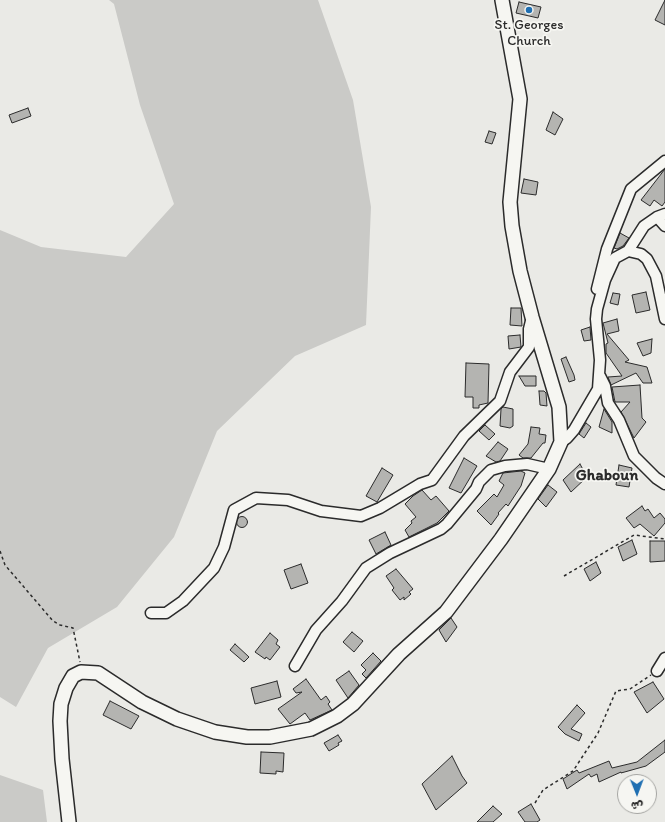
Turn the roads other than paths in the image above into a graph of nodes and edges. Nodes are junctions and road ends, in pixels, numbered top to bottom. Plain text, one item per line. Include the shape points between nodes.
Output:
1 (502, 0) edge
2 (665, 161) edge
3 (661, 215) edge
4 (665, 226) edge
5 (628, 251) junction
6 (597, 309) junction
7 (532, 316) junction
8 (665, 319) edge
9 (600, 376) junction
10 (561, 442) junction
11 (548, 469) junction
12 (665, 484) edge
13 (151, 613) dead end
14 (665, 658) edge
15 (295, 666) dead end
16 (657, 671) road end
17 (69, 822) edge

1 - 7 main road via 520,98 510,202 512,226
2 - 6 street via 631,189 599,276
3 - 4 street
3 - 5 street via 644,226
5 - 6 street via 615,258 605,280
5 - 8 street via 641,254 652,266
6 - 9 street
7 - 10 main road via 558,400
7 - 13 street via 529,347 510,372 500,401 464,436 432,480 361,516 321,511 288,500 256,498 234,510 224,547 214,568 183,601 166,613
9 - 10 street via 598,389 585,414
9 - 12 street via 608,403 619,420 634,456
10 - 11 main road
11 - 15 street via 527,464 491,470 441,529 390,553 366,568 342,601 316,630
11 - 17 main road via 501,539 446,612 399,654 353,704 337,716 311,729 270,737 247,737 215,732 177,719 142,702 98,673 81,672 73,676 61,710 62,759
14 - 16 street

